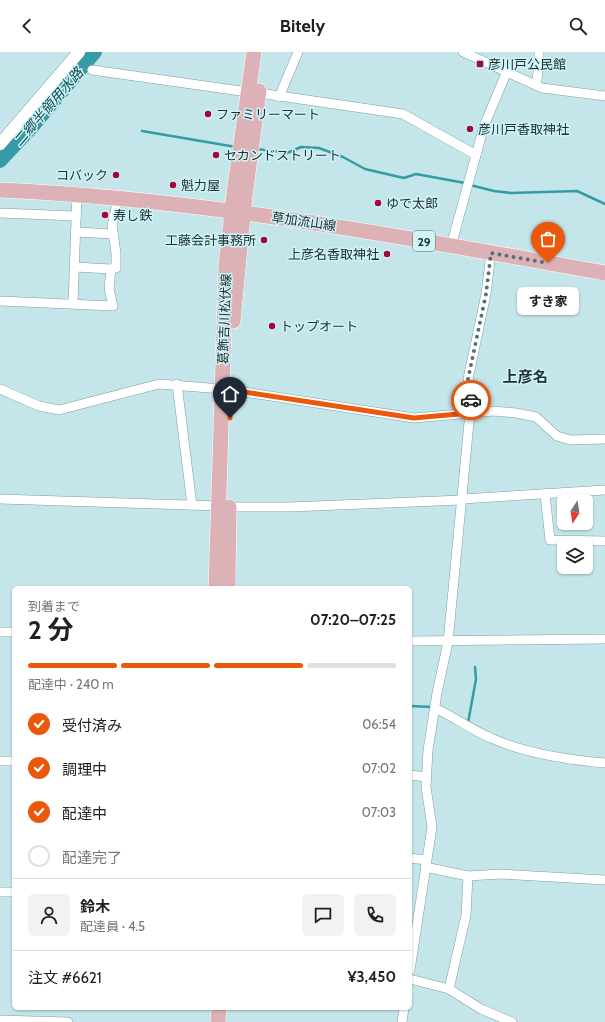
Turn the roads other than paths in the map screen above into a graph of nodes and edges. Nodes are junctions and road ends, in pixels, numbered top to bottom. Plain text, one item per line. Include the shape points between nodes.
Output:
1 (79, 52) edge
2 (254, 52) edge
3 (263, 52) edge
4 (298, 52) edge
5 (463, 52) edge
6 (539, 52) edge
7 (92, 70) dead end
8 (507, 71) junction
9 (536, 85) junction
10 (253, 93) junction
11 (605, 96) edge
12 (279, 97) junction
13 (0, 144) edge
14 (476, 155) junction
15 (0, 190) edge
16 (77, 194) junction
17 (116, 197) junction
18 (237, 212) junction
19 (0, 214) edge
20 (76, 216) junction
21 (76, 232) junction
22 (113, 234) junction
23 (450, 246) junction
24 (491, 253) junction
25 (74, 267) junction
26 (111, 269) junction
27 (605, 274) edge
28 (0, 301) edge
29 (73, 303) junction
30 (177, 384) junction
31 (0, 389) edge
32 (227, 389) junction
33 (470, 413) junction
34 (605, 439) edge
35 (605, 490) edge
36 (545, 494) junction
37 (0, 499) edge
38 (462, 499) junction
39 (192, 505) junction
40 (224, 507) junction
41 (605, 541) edge
42 (216, 586) edge
43 (228, 586) edge
44 (0, 632) edge
45 (12, 632) edge
46 (605, 639) edge
47 (412, 641) edge
48 (448, 642) junction
49 (435, 708) junction
50 (0, 761) edge
51 (12, 761) edge
52 (605, 763) edge
53 (412, 775) edge
54 (426, 777) junction
55 (412, 859) edge
56 (426, 864) junction
57 (468, 876) junction
58 (605, 880) edge
59 (0, 892) edge
60 (12, 892) edge
61 (414, 926) edge
62 (412, 948) edge
63 (412, 980) edge
64 (449, 989) junction
65 (209, 1010) edge
66 (218, 1010) edge
67 (404, 1010) edge
68 (0, 1020) edge
69 (68, 1022) edge
70 (209, 1022) edge
71 (218, 1022) edge
72 (402, 1022) edge
73 (512, 1022) edge

1 - 13 street
2 - 10 main road, 葛飾吉川松伏線
3 - 10 main road, 葛飾吉川松伏線
4 - 12 street
5 - 8 street
6 - 9 street
7 - 10 street
8 - 9 street
8 - 14 street via 484,126
9 - 11 street via 559,91
10 - 12 street
10 - 18 main road, 葛飾吉川松伏線
12 - 14 street via 403,114
14 - 23 street
15 - 16 main road, 草加流山線 / 29
16 - 17 main road, 草加流山線 / 29
16 - 20 street
17 - 18 main road, 草加流山線 / 29
17 - 22 street
18 - 23 main road, 草加流山線 / 29 via 320,223
18 - 32 main road, 葛飾吉川松伏線 via 233,328
19 - 20 street
20 - 21 street
21 - 22 street
21 - 25 street
22 - 26 street via 116,268
23 - 24 main road, 草加流山線 / 29
24 - 27 main road, 草加流山線 / 29
24 - 33 street via 486,294 468,379 472,391
25 - 26 street
25 - 29 street
26 - 29 street via 109,289 113,306
28 - 29 street
30 - 31 street via 159,384 59,410 39,406
30 - 32 street
30 - 39 street
32 - 33 street via 414,418
32 - 40 main road, 葛飾吉川松伏線
33 - 34 street via 516,413 536,417 557,436 570,440
33 - 38 street
35 - 36 street
36 - 38 street
36 - 41 street via 550,540
37 - 39 street
38 - 40 street via 297,507
38 - 48 street
39 - 40 street
40 - 42 main road, 葛飾吉川松伏線
40 - 43 main road, 葛飾吉川松伏線
44 - 45 street
46 - 48 street
47 - 48 street
48 - 49 street
49 - 52 street via 481,734 513,746 580,761
49 - 54 street
50 - 51 street
53 - 54 street
54 - 56 street via 426,797 432,827
55 - 56 street
56 - 57 street
56 - 61 street
57 - 58 street via 500,874
57 - 64 street via 466,915
59 - 60 street
61 - 62 street
63 - 64 street
64 - 73 street via 481,1009
65 - 70 main road
66 - 71 main road
67 - 72 street
68 - 69 street

